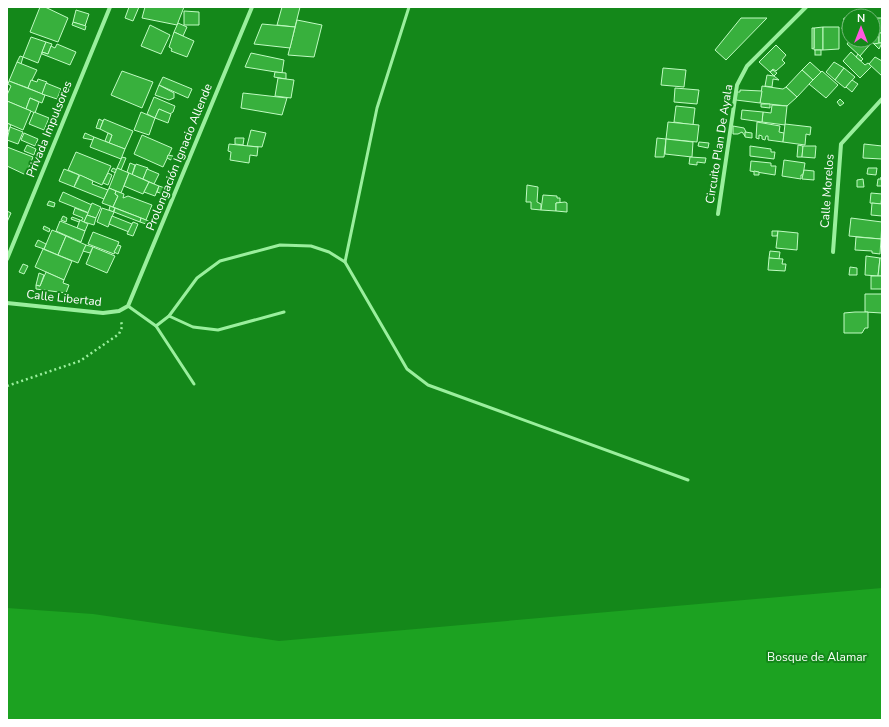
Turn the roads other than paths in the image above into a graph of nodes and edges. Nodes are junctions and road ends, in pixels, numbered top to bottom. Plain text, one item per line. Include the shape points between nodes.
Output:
1 (110, 7) edge
2 (252, 7) edge
3 (409, 7) edge
4 (806, 7) edge
5 (882, 99) edge
6 (718, 214) dead end
7 (833, 252) dead end
8 (7, 259) edge
9 (345, 262) junction
10 (7, 303) edge
11 (128, 306) junction
12 (284, 312) dead end
13 (169, 316) junction
14 (156, 326) junction
15 (194, 384) dead end
16 (688, 480) dead end

1 - 8 street, Privada Impulsores
2 - 11 street, Prolongación Ignacio Allende
3 - 9 lane via 377,108
4 - 6 street, Circuito Plan De Ayala via 747,66 737,86
5 - 7 street, Calle Morelos via 841,144
9 - 13 lane via 329,252 311,246 280,244 220,262 197,278
9 - 16 lane via 408,369 428,385
10 - 11 street, Calle Libertad via 103,313 119,311
11 - 14 lane
12 - 13 lane via 218,330 193,327
13 - 14 lane
14 - 15 lane

